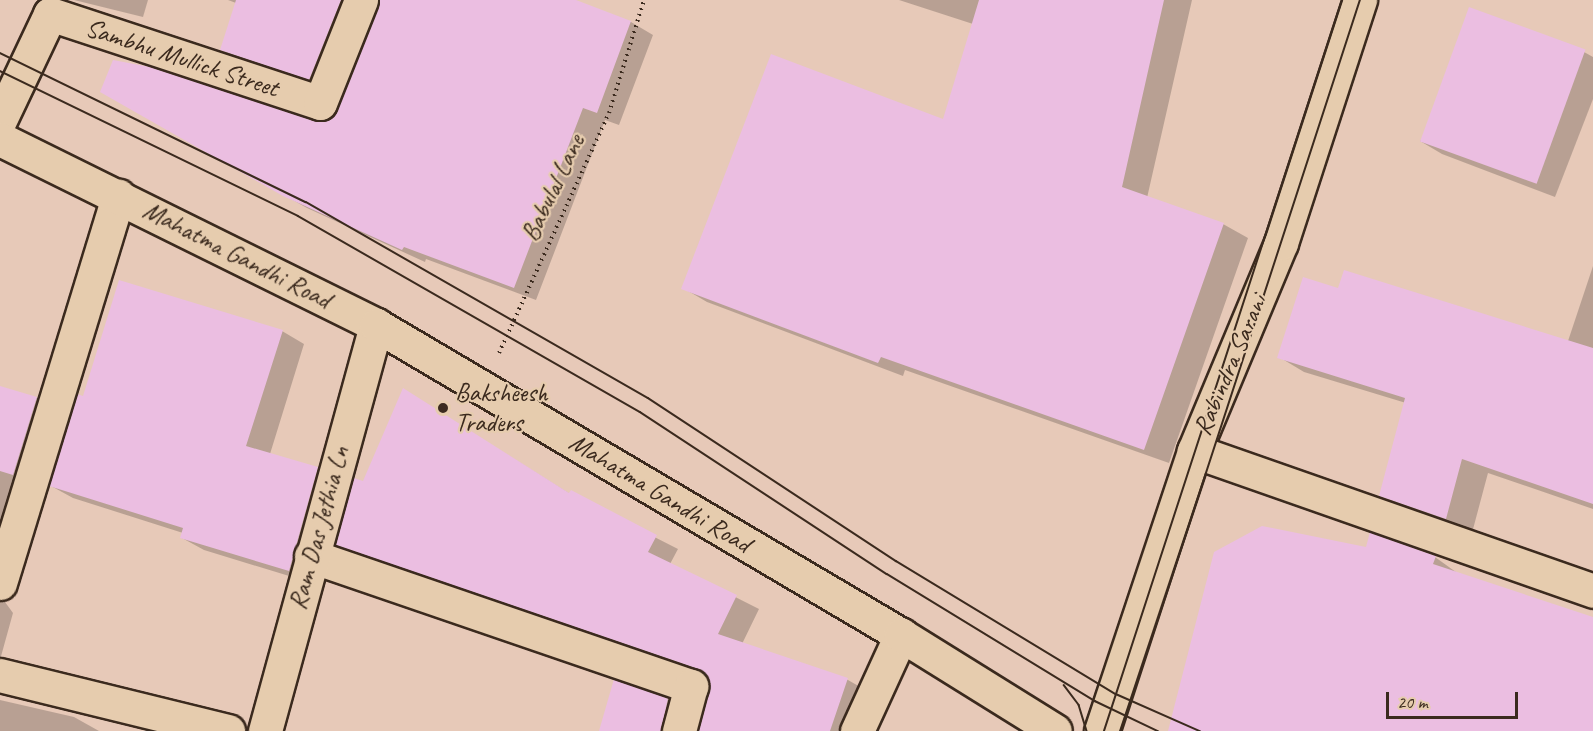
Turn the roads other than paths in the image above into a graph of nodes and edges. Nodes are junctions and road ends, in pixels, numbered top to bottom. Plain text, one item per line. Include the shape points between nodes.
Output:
1 (361, 0) edge
2 (1360, 0) edge
3 (0, 120) edge
4 (0, 140) edge
5 (118, 196) junction
6 (376, 325) junction
7 (1194, 451) junction
8 (311, 556) junction
9 (0, 583) edge
10 (1593, 591) edge
11 (901, 634) junction
12 (0, 675) edge
13 (228, 731) edge
14 (265, 731) edge
15 (679, 731) edge
16 (857, 731) edge
17 (1055, 731) edge
18 (1101, 731) edge

1 - 3 main road, Sambhu Mullick Street via 320,103 50,15
2 - 7 main road, Rabindra Sarani via 1281,243
4 - 5 main road, Mahatma Gandhi Road
5 - 6 main road, Mahatma Gandhi Road
5 - 9 main road
6 - 8 main road, Ram Das Jethia Ln
6 - 11 main road, Mahatma Gandhi Road
7 - 10 main road
7 - 18 main road, Rabindra Sarani
8 - 14 main road, Ram Das Jethia Ln
8 - 15 main road via 690,686
11 - 16 main road
11 - 17 main road, Mahatma Gandhi Road
12 - 13 main road

